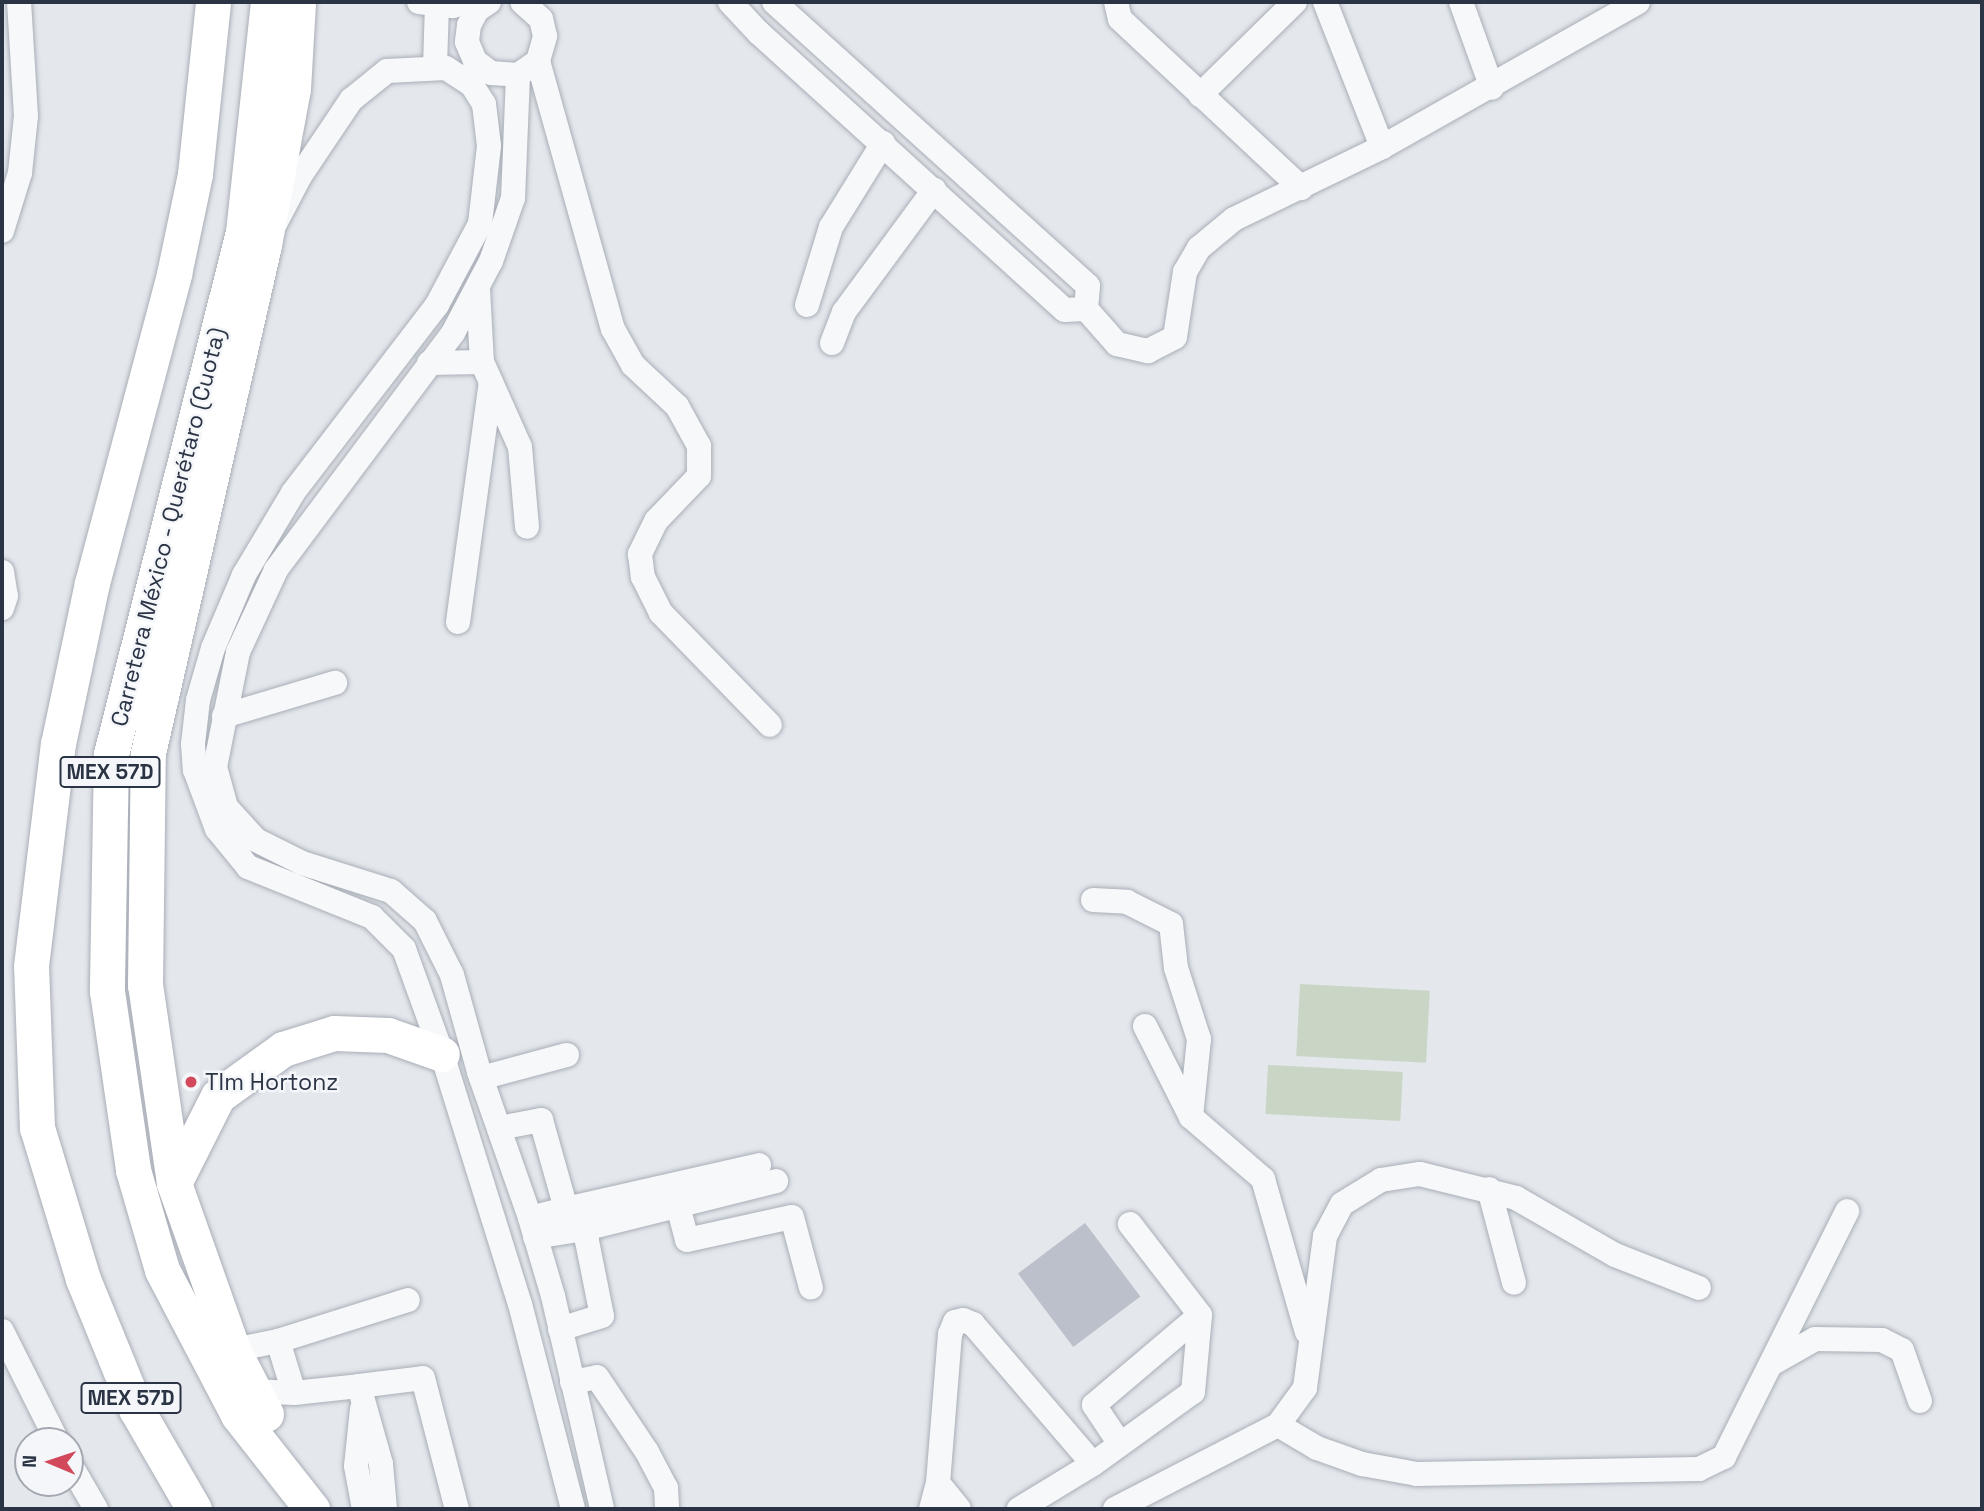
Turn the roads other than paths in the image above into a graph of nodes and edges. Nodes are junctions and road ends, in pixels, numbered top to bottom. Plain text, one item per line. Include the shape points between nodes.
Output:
1 (19, 2) edge
2 (213, 2) edge
3 (268, 2) edge
4 (298, 2) edge
5 (730, 2) edge
6 (774, 2) edge
7 (1116, 2) edge
8 (1295, 2) edge
9 (1325, 2) edge
10 (1461, 2) edge
11 (1637, 2) edge
12 (428, 3) edge
13 (528, 3) edge
14 (475, 4) edge
15 (467, 42) junction
16 (528, 68) junction
17 (463, 74) junction
18 (858, 80) junction
19 (1492, 88) junction
20 (1200, 95) junction
21 (839, 102) junction
22 (883, 143) junction
23 (1382, 147) junction
24 (1301, 188) junction
25 (934, 190) junction
26 (2, 231) edge
27 (264, 245) junction
28 (478, 289) junction
29 (807, 305) dead end
30 (1086, 309) junction
31 (832, 344) dead end
32 (429, 363) junction
33 (486, 372) junction
34 (385, 374) junction
35 (403, 395) junction
36 (527, 527) dead end
37 (2, 572) edge
38 (2, 608) edge
39 (458, 622) dead end
40 (213, 648) junction
41 (238, 652) junction
42 (335, 683) dead end
43 (224, 716) junction
44 (770, 725) dead end
45 (1093, 900) dead end
46 (1145, 1026) dead end
47 (442, 1054) junction
48 (567, 1055) dead end
49 (481, 1078) junction
50 (1191, 1117) junction
51 (499, 1128) junction
52 (174, 1183) junction
53 (1489, 1189) junction
54 (678, 1206) junction
55 (566, 1209) junction
56 (1847, 1211) dead end
57 (1130, 1224) dead end
58 (533, 1228) junction
59 (584, 1229) junction
60 (83, 1279) junction
61 (1514, 1283) dead end
62 (811, 1288) dead end
63 (1699, 1288) dead end
64 (553, 1296) junction
65 (408, 1300) dead end
66 (520, 1304) junction
67 (1200, 1315) junction
68 (560, 1329) junction
69 (2, 1331) edge
70 (278, 1341) junction
71 (1311, 1343) junction
72 (233, 1350) junction
73 (1769, 1366) junction
74 (572, 1382) junction
75 (252, 1391) junction
76 (361, 1392) junction
77 (295, 1393) junction
78 (1920, 1401) dead end
79 (1278, 1425) junction
80 (50, 1427) edge
81 (1120, 1444) junction
82 (1093, 1464) junction
83 (938, 1483) junction
84 (84, 1488) edge
85 (96, 1509) edge
86 (170, 1509) edge
87 (194, 1509) edge
88 (312, 1509) edge
89 (331, 1509) edge
90 (364, 1509) edge
91 (385, 1509) edge
92 (457, 1509) edge
93 (573, 1509) edge
94 (601, 1509) edge
95 (667, 1509) edge
96 (931, 1509) edge
97 (958, 1509) edge
98 (1019, 1509) edge
99 (1115, 1509) edge

1 - 26 street via 26,116 20,173
2 - 60 highway, MEX 57D via 195,174 174,274 92,583 58,744 31,966 37,1128
3 - 88 highway, Carretera México - Querétaro (Cuota) / MEX 57D via 243,232 111,754 107,991 133,1170 162,1270 238,1415
4 - 27 highway via 293,89
5 - 21 street
6 - 18 street
7 - 20 street via 1120,19
8 - 20 street
9 - 23 street
10 - 19 street
11 - 19 street
12 - 14 street
12 - 17 street
13 - 16 street via 541,19 545,36
14 - 15 street
15 - 17 street
15 - 17 street via 475,61
16 - 17 street
16 - 28 street via 513,198
16 - 44 street via 613,329 633,365 677,406 699,446 699,475 656,521 640,554 643,577 661,613
17 - 27 street via 387,71 351,100 300,176
17 - 34 street via 484,104 489,146 480,224 437,305
18 - 21 street
18 - 30 street via 1088,286
19 - 23 street
20 - 24 street
21 - 22 street
22 - 25 street
22 - 29 street via 831,227
23 - 24 street
24 - 30 street via 1234,219 1199,248 1185,272 1175,337 1148,351 1117,344
25 - 30 street via 1065,310
25 - 31 street via 844,312
27 - 52 highway via 149,753 145,985
28 - 32 street
28 - 33 street
32 - 33 street
32 - 35 street
33 - 36 street via 520,447
33 - 39 street
34 - 35 street
34 - 40 street via 293,493 244,575
35 - 41 street via 276,570
37 - 38 street via 6,596
40 - 41 street
40 - 47 street via 198,700 192,744 198,779 218,829 248,867 273,881 345,905 387,928 404,950
41 - 43 street
42 - 43 street
43 - 49 street via 215,767 231,814 256,840 302,863 391,891 425,921 452,975
45 - 50 street via 1127,902 1171,924 1176,968 1199,1039
46 - 50 street
47 - 52 highway via 388,1035 334,1033 282,1049 218,1096
47 - 66 street
48 - 49 street
49 - 51 street
50 - 71 street via 1263,1179
51 - 55 street via 541,1120
51 - 58 street
52 - 72 highway
53 - 61 street
53 - 63 street via 1516,1198 1615,1255
53 - 71 street via 1420,1174 1381,1180 1342,1204 1325,1236
54 - 55 street via 768,1173
54 - 59 street
54 - 62 street via 687,1240 792,1217
55 - 58 street
56 - 73 street
57 - 67 street
58 - 59 street
58 - 64 street
59 - 68 street via 602,1316
60 - 86 highway via 114,1403
60 - 87 highway, MEX 57D via 136,1409
64 - 66 street
64 - 68 street
65 - 70 street
66 - 93 street
67 - 81 street via 1193,1392
67 - 81 street via 1094,1405
68 - 74 street
69 - 80 street
70 - 72 street
70 - 77 street
71 - 79 street via 1305,1388
72 - 75 highway
73 - 78 street via 1815,1339 1882,1340 1902,1350
73 - 79 street via 1724,1457 1699,1469 1417,1474 1362,1464 1317,1448
74 - 94 street
74 - 95 street via 597,1377 653,1464 666,1489
75 - 77 street
75 - 89 highway
76 - 77 street
76 - 90 street via 356,1466
76 - 91 street via 381,1464
76 - 92 street via 423,1378
79 - 99 street
81 - 82 street
82 - 83 street via 973,1324 963,1320 955,1322 950,1334
82 - 98 street
83 - 96 street
83 - 97 street
84 - 85 street

